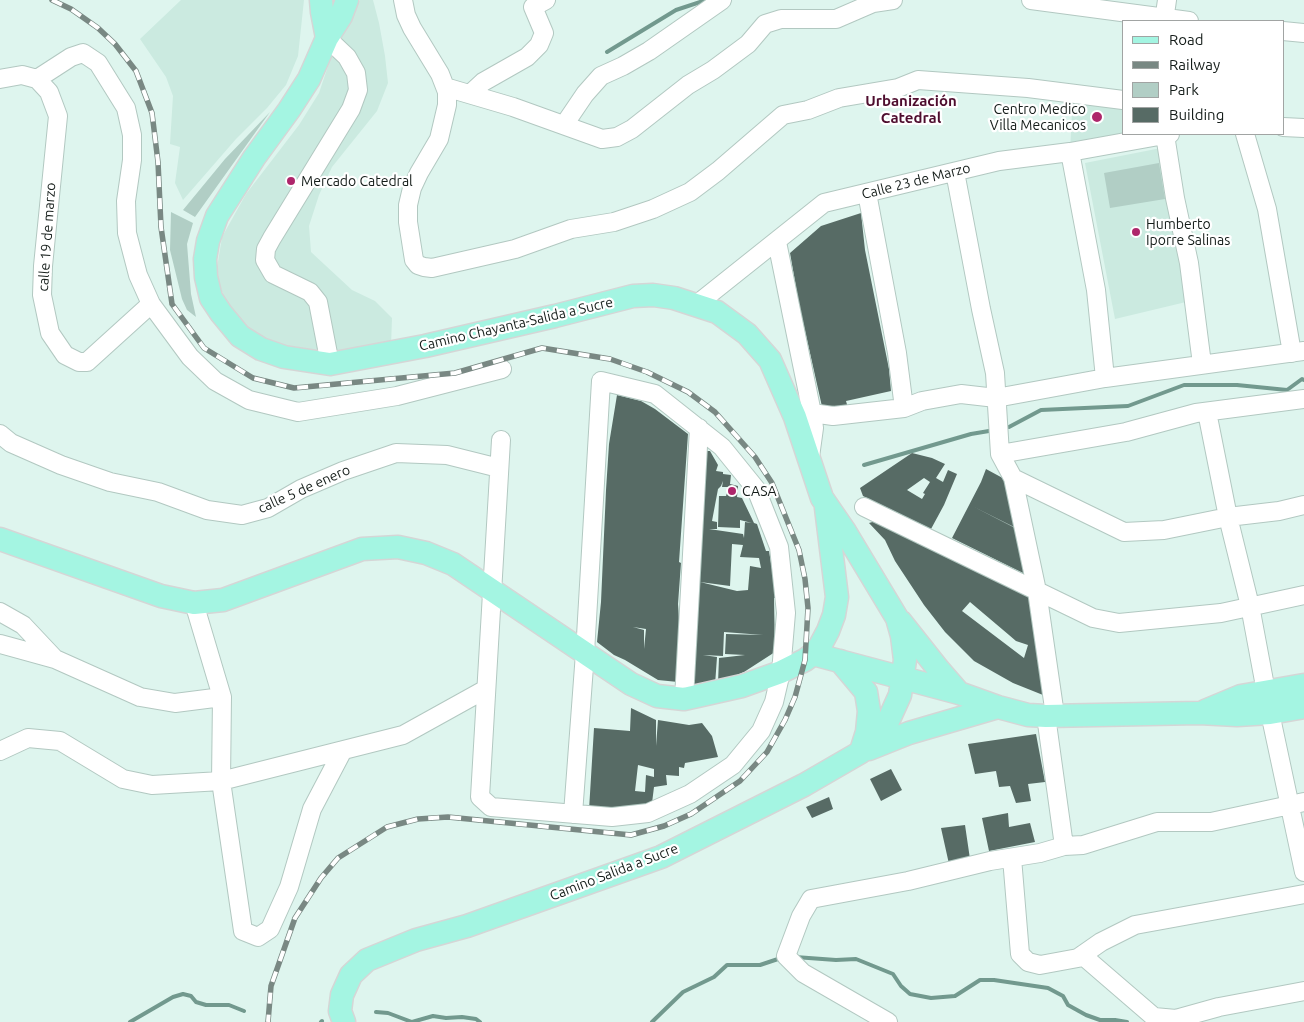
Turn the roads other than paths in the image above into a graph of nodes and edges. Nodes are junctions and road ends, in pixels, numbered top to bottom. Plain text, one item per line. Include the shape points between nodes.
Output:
1 (321, 0) edge
2 (348, 0) edge
3 (403, 0) edge
4 (722, 0) edge
5 (893, 0) edge
6 (1031, 0) edge
7 (1166, 0) edge
8 (536, 2) edge
9 (1164, 20) edge
10 (1284, 31) edge
11 (1304, 33) edge
12 (328, 38) junction
13 (0, 79) edge
14 (36, 79) junction
15 (445, 87) junction
16 (470, 94) junction
17 (1122, 100) edge
18 (564, 125) junction
19 (1284, 127) edge
20 (1304, 128) edge
21 (1158, 135) edge
22 (1246, 135) edge
23 (1070, 152) junction
24 (955, 172) junction
25 (867, 193) junction
26 (777, 242) junction
27 (151, 304) junction
28 (696, 305) junction
29 (1298, 352) edge
30 (330, 364) junction
31 (1202, 364) junction
32 (502, 369) dead end
33 (1105, 378) junction
34 (996, 398) junction
35 (1304, 399) edge
36 (904, 408) junction
37 (1207, 412) junction
38 (812, 413) junction
39 (699, 428) junction
40 (0, 434) edge
41 (501, 440) dead end
42 (1000, 454) junction
43 (810, 458) junction
44 (499, 468) junction
45 (1013, 478) junction
46 (822, 498) junction
47 (1304, 505) edge
48 (864, 507) dead end
49 (1228, 517) junction
50 (0, 539) edge
51 (491, 590) junction
52 (1037, 591) junction
53 (1304, 595) edge
54 (194, 603) junction
55 (1250, 606) junction
56 (0, 612) edge
57 (897, 618) junction
58 (0, 644) edge
59 (586, 653) junction
60 (813, 654) junction
61 (55, 659) junction
62 (840, 661) junction
63 (781, 672) junction
64 (904, 677) junction
65 (1304, 685) edge
66 (486, 689) junction
67 (959, 693) junction
68 (222, 697) junction
69 (684, 698) junction
70 (1268, 703) junction
71 (998, 707) junction
72 (1304, 707) edge
73 (1051, 716) junction
74 (343, 750) junction
75 (0, 751) edge
76 (860, 752) junction
77 (221, 781) junction
78 (1297, 803) edge
79 (573, 814) junction
80 (1064, 846) junction
81 (1012, 858) junction
82 (1304, 872) edge
83 (1304, 894) edge
84 (1082, 955) junction
85 (1304, 991) edge
86 (344, 1022) edge
87 (888, 1022) edge

1 - 12 main road
2 - 12 main road, Camino Chayanta-Salida a Sucre
3 - 15 street via 412,28
4 - 18 street via 649,51 602,76
5 - 18 street via 873,3 836,19 781,19 765,24 748,44 617,137 602,139
6 - 9 street
7 - 9 street
8 - 16 street via 544,33 538,45 527,57 483,82
10 - 11 street
12 - 30 street via 348,57 356,73 358,90 351,108 272,238 265,260 273,274 310,292 318,302
12 - 30 main road, Camino Chayanta-Salida a Sucre via 309,79 218,216 205,259 211,298 240,336 261,349 284,357
13 - 14 street via 22,75
14 - 27 street via 83,53 98,63 126,108 132,135 126,201 127,233 138,274
14 - 27 street, calle 19 de marzo via 49,92 58,116 43,266 42,295 50,332 65,355 86,362
15 - 16 street
15 - 17 street via 447,105 439,139 419,173 408,205 414,260 432,268 514,250 571,229 614,222 653,209 690,192 783,115 839,98 898,88 918,80 1028,88
16 - 18 street
19 - 20 street
21 - 23 street, Calle 23 de Marzo
21 - 31 street via 1189,263
22 - 29 street via 1267,210
23 - 24 street, Calle 23 de Marzo via 1000,161
23 - 33 street via 1096,290
24 - 25 street, Calle 23 de Marzo
24 - 34 street via 995,373
25 - 26 street, Calle 23 de Marzo via 824,203
25 - 36 street via 897,352
26 - 28 street, Calle 23 de Marzo
26 - 38 street
27 - 32 street via 190,357 215,381 249,400 298,412 397,396
28 - 30 main road, Camino Chayanta-Salida a Sucre via 653,295 633,296 425,346
28 - 43 main road, Camino Chayanta-Salida a Sucre via 717,312 748,334 770,360
29 - 31 street
31 - 33 street
33 - 34 street
34 - 36 street via 962,394 922,401
34 - 42 street
35 - 37 street
36 - 38 street via 833,416
37 - 42 street via 1126,432
37 - 49 street
38 - 43 street via 814,428
39 - 59 street via 655,394 601,381
39 - 63 street via 722,448 756,490 779,547 786,613
39 - 69 street
40 - 44 street, calle 5 de enero via 11,443 102,479 158,492 207,510 242,515 268,508 343,470 396,453 447,455
41 - 44 street
42 - 45 street
43 - 46 main road, Camino Chayanta-Salida a Sucre
44 - 51 street
45 - 49 street via 1124,532 1164,530
45 - 52 street
46 - 57 main road, Camino Chayanta-Salida a Sucre
46 - 60 main road via 837,597 828,631
47 - 49 street
48 - 52 street
49 - 55 street
50 - 54 main road via 161,596
51 - 54 main road via 452,564 426,553 398,547 362,549 223,600
51 - 59 main road
51 - 66 street
52 - 55 street via 1093,618 1119,623 1221,613
52 - 73 street
53 - 55 street
54 - 68 street
55 - 70 street
56 - 61 street via 23,624
57 - 64 main road, Camino Chayanta-Salida a Sucre via 905,660
57 - 67 main road
58 - 61 street
59 - 69 main road via 631,684 657,696
59 - 79 street
60 - 62 main road
60 - 63 main road
61 - 68 street via 140,697 175,703
62 - 64 main road
62 - 76 main road via 866,692 869,711 867,732
63 - 69 main road via 742,686
63 - 79 street via 774,702 761,731 733,764 690,794 648,813 612,817
64 - 67 main road
64 - 76 main road, Camino Salida a Sucre via 900,695 885,728
65 - 70 main road
66 - 74 street via 403,735
66 - 79 street via 480,797 491,806
67 - 71 main road
68 - 77 street
70 - 72 main road
70 - 73 main road via 1236,715
70 - 78 street
71 - 73 main road via 1028,715
71 - 76 main road via 917,730
73 - 80 street
74 - 77 street
74 - 77 street via 312,808 289,887 270,929 258,938 243,931
75 - 77 street via 28,738 60,741 123,779 152,785
76 - 86 main road, Camino Salida a Sucre via 804,785 662,857 467,926 416,940 367,960 351,976 342,995 340,1011
78 - 80 street via 1211,822 1158,822 1083,845
78 - 82 street
80 - 81 street
81 - 84 street via 1020,954 1028,962 1040,965
81 - 87 street via 811,899 786,956 803,973
83 - 84 street via 1135,925
84 - 85 street via 1154,1017 1176,1019 1219,1007

